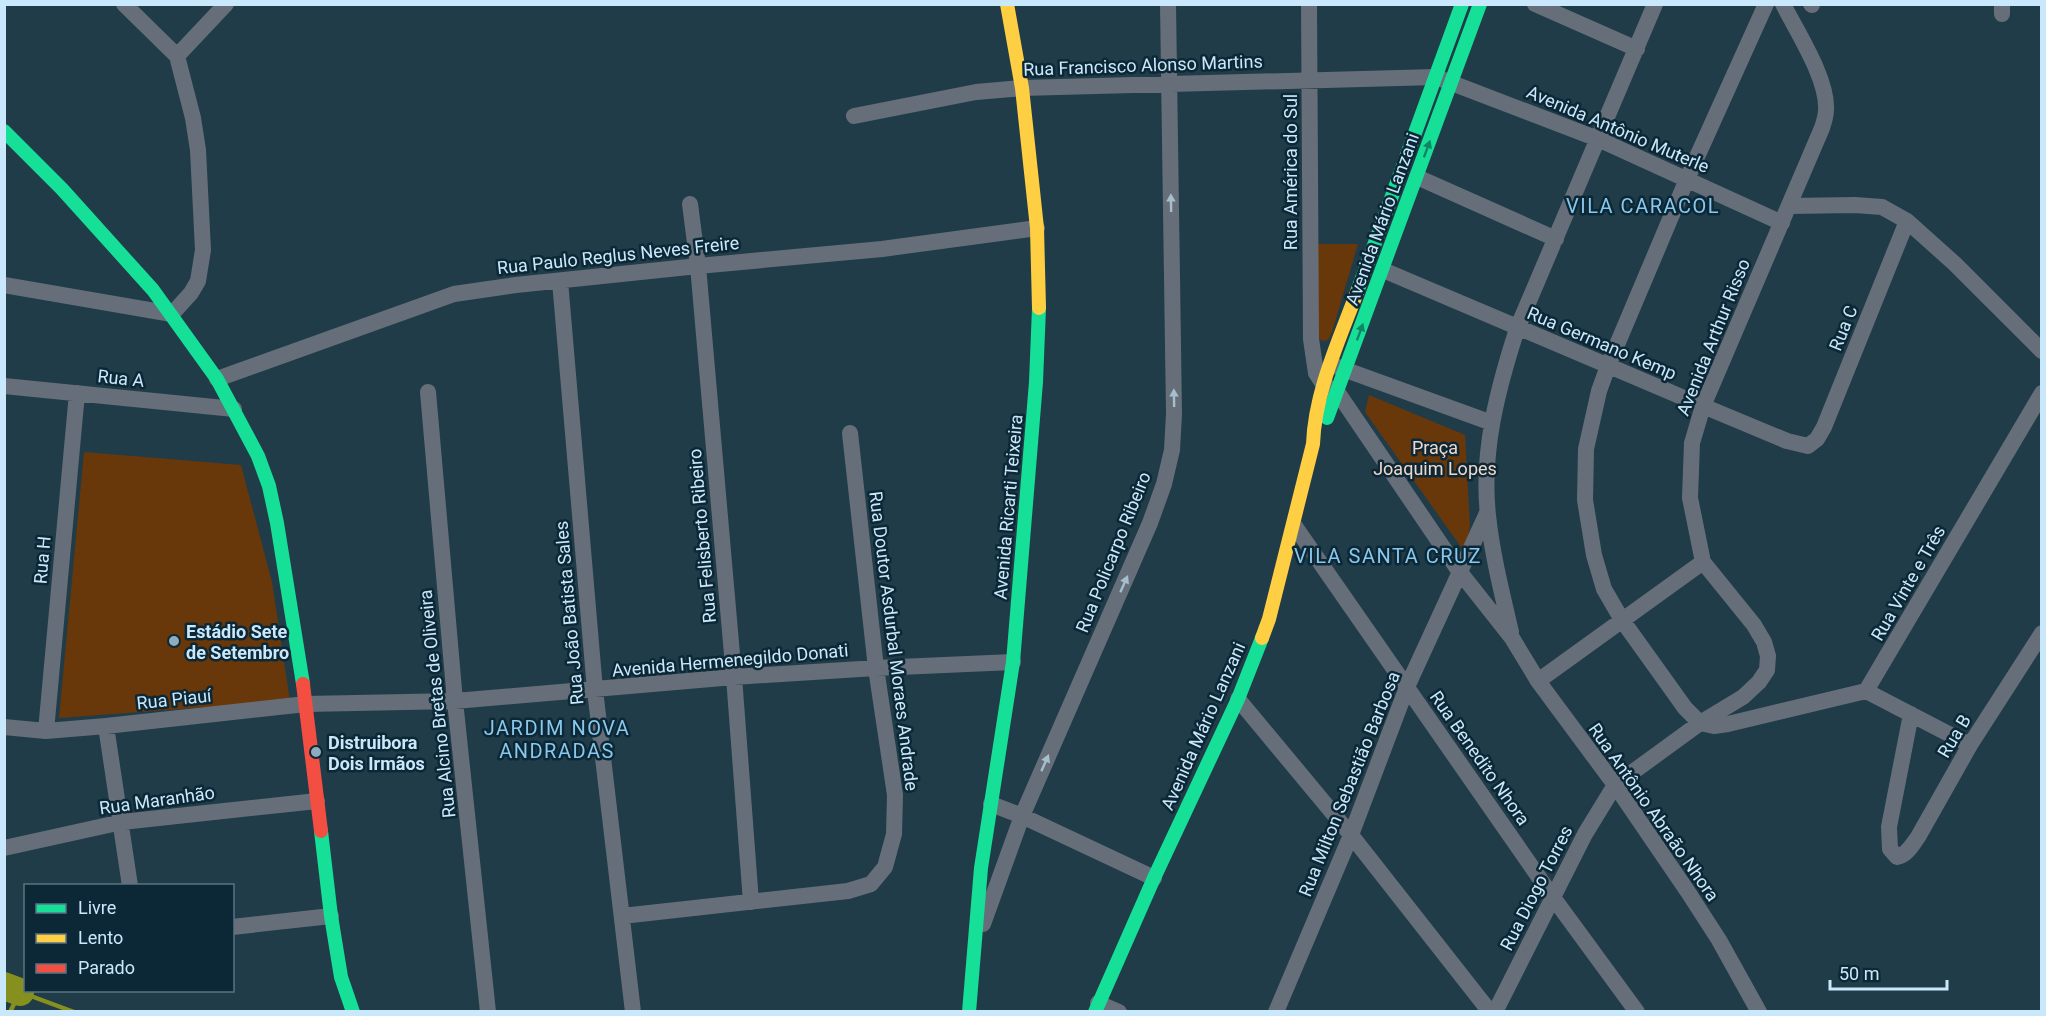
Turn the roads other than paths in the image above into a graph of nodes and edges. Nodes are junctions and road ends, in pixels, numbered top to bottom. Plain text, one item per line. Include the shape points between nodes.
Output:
1 (124, 4) edge
2 (226, 4) edge
3 (1007, 4) edge
4 (1168, 4) edge
5 (1309, 4) edge
6 (1462, 4) edge
7 (1480, 4) edge
8 (1535, 4) edge
9 (1655, 4) edge
10 (1766, 4) edge
11 (1783, 4) edge
12 (1637, 48) junction
13 (177, 57) junction
14 (1310, 80) junction
15 (1444, 80) junction
16 (1169, 83) junction
17 (1022, 88) junction
18 (854, 116) dead end
19 (4, 131) edge
20 (1598, 140) junction
21 (1417, 177) junction
22 (1687, 179) junction
23 (690, 204) dead end
24 (1790, 206) junction
25 (1907, 221) junction
26 (1782, 223) junction
27 (1037, 228) junction
28 (1556, 238) junction
29 (698, 266) junction
30 (1383, 270) junction
31 (560, 281) junction
32 (4, 285) edge
33 (172, 314) junction
34 (1517, 329) junction
35 (1311, 339) junction
36 (2042, 351) edge
37 (1608, 366) junction
38 (1338, 367) junction
39 (218, 379) junction
40 (1323, 384) junction
41 (4, 386) edge
42 (428, 392) dead end
43 (77, 393) junction
44 (1338, 393) junction
45 (2042, 393) edge
46 (1703, 406) junction
47 (234, 409) junction
48 (1492, 423) junction
49 (850, 433) dead end
50 (1313, 444) junction
51 (1808, 446) joint
52 (1487, 513) junction
53 (1294, 525) junction
54 (1703, 562) junction
55 (1459, 571) junction
56 (1622, 621) junction
57 (2042, 633) edge
58 (1512, 638) junction
59 (1013, 662) junction
60 (876, 668) junction
61 (734, 677) junction
62 (1538, 681) junction
63 (1407, 687) junction
64 (595, 690) junction
65 (1866, 692) junction
66 (1238, 699) junction
67 (455, 701) junction
68 (306, 704) junction
69 (1911, 714) junction
70 (1700, 723) junction
71 (106, 726) junction
72 (4, 727) edge
73 (46, 730) junction
74 (1970, 746) junction
75 (1615, 785) junction
76 (317, 801) junction
77 (991, 804) junction
78 (1022, 816) junction
79 (122, 822) junction
80 (1351, 835) junction
81 (4, 848) edge
82 (1154, 878) junction
83 (130, 884) edge
84 (1552, 896) junction
85 (751, 902) junction
86 (622, 915) junction
87 (331, 916) junction
88 (234, 927) edge
89 (975, 947) junction
90 (1096, 1007) edge
91 (353, 1011) edge
92 (488, 1011) edge
93 (633, 1011) edge
94 (969, 1011) edge
95 (1119, 1011) edge
96 (1276, 1011) edge
97 (1491, 1011) edge
98 (1495, 1011) edge
99 (1637, 1011) edge
100 (1759, 1011) edge

1 - 13 street
2 - 13 street
3 - 17 street, Avenida Ricarti Teixeira
4 - 16 street, Rua Policarpo Ribeiro
5 - 14 street, Rua América do Sul
6 - 15 street, Avenida Mário Lanzani
7 - 15 street, Avenida Mário Lanzani
8 - 12 street
9 - 12 street
10 - 22 street
11 - 24 street, Avenida Arthur Risso via 1818,74 1826,110
12 - 20 street
13 - 33 street via 198,150 203,250 198,280
14 - 15 street, Rua Francisco Alonso Martins
14 - 16 street, Rua Francisco Alonso Martins
14 - 35 street, Rua América do Sul
15 - 20 street, Avenida Antônio Muterle
21 -> 15 street, Avenida Mário Lanzani
15 - 38 street, Avenida Mário Lanzani
16 - 17 street, Rua Francisco Alonso Martins
78 -> 16 street, Rua Policarpo Ribeiro via 1150,523 1172,450
17 - 18 street, Rua Francisco Alonso Martins
17 - 27 street, Avenida Ricarti Teixeira
19 - 33 street via 62,189
20 - 22 street, Avenida Antônio Muterle
20 - 28 street
21 - 28 street
21 - 30 street, Avenida Mário Lanzani
22 - 26 street, Avenida Antônio Muterle
22 - 37 street
23 - 29 street, Rua Felisberto Ribeiro
24 - 25 street via 1882,207
24 - 26 street, Avenida Arthur Risso
25 - 36 street
25 - 51 street, Rua C via 1824,427
26 - 46 street, Avenida Arthur Risso
27 - 29 street, Rua Paulo Reglus Neves Freire via 882,249
27 - 59 street, Avenida Ricarti Teixeira via 1036,382
28 - 34 street
29 - 31 street, Rua Paulo Reglus Neves Freire
29 - 61 street, Rua Felisberto Ribeiro
30 - 34 street, Rua Germano Kemp
38 -> 30 street, Avenida Mário Lanzani
31 - 39 street, Rua Paulo Reglus Neves Freire via 454,294
31 - 64 street, Rua João Batista Sales
32 - 33 street
33 - 39 street
34 - 37 street, Rua Germano Kemp
34 - 48 street
35 - 38 street
35 - 40 street, Rua América do Sul via 1316,373
37 - 46 street, Rua Germano Kemp
37 - 56 street via 1586,449 1585,500 1600,578
38 - 40 street, Avenida Mário Lanzani
38 - 44 street, Avenida Mário Lanzani
38 - 48 street
39 - 47 street
40 - 44 street
40 - 50 street, Avenida Mário Lanzani
41 - 43 street, Rua A
42 - 67 street, Rua Alcino Bretas de Oliveira
43 - 47 street, Rua A
43 - 73 street, Rua H
44 - 50 street, Avenida Mário Lanzani
44 - 55 street
45 - 65 street, Rua Vinte e Três
46 - 51 street, Rua Germano Kemp
46 - 54 street, Avenida Arthur Risso via 1692,443 1690,498
47 - 68 street via 269,486
48 - 52 street
49 - 60 street, Rua Doutor Asdurbal Moraes Andrade
50 - 53 street, Avenida Mário Lanzani
52 - 55 street, Rua Milton Sebastião Barbosa
52 - 58 street
53 - 63 street, Rua Benedito Nhora
53 - 66 street, Avenida Mário Lanzani via 1269,619
54 - 56 street
54 - 70 street, Avenida Arthur Risso via 1754,625 1768,656 1760,682
55 - 58 street
55 - 63 street, Rua Milton Sebastião Barbosa
56 - 62 street
56 - 70 street
57 - 74 street, Rua B
58 - 62 street, Rua Antônio Abraão Nhora
59 - 60 street, Avenida Hermenegildo Donati
59 - 77 street, Avenida Ricarti Teixeira
60 - 61 street, Avenida Hermenegildo Donati
60 - 85 street, Rua Doutor Asdurbal Moraes Andrade via 895,795 894,834 885,867 871,884 848,891
61 - 64 street, Avenida Hermenegildo Donati
61 - 85 street, Rua Felisberto Ribeiro
62 - 75 street, Rua Antônio Abraão Nhora
63 - 80 street, Rua Milton Sebastião Barbosa
63 - 84 street, Rua Benedito Nhora
64 - 67 street, Avenida Hermenegildo Donati
64 - 86 street, Rua João Batista Sales
65 - 69 street
65 - 70 street via 1728,724
66 - 80 street
66 - 82 street, Avenida Mário Lanzani
67 - 68 street, Avenida Hermenegildo Donati
67 - 92 street, Rua Alcino Bretas de Oliveira
68 - 71 street, Rua Piauí
68 - 76 street
69 - 74 street
69 - 74 street, Rua B via 1889,827 1890,849 1897,856 1918,837
70 - 75 street, Avenida Arthur Risso
71 - 73 street, Rua Piauí
71 - 79 street
72 - 73 street, Rua Piauí
75 - 84 street, Rua Diogo Torres
75 - 100 street, Rua Antônio Abraão Nhora via 1719,940
76 - 79 street, Rua Maranhão
76 - 87 street
77 - 78 street
77 - 89 street, Avenida Ricarti Teixeira
78 - 82 street
78 - 89 street, Rua Policarpo Ribeiro
79 - 81 street, Rua Maranhão
79 - 83 street
80 - 96 street, Rua Milton Sebastião Barbosa
80 - 97 street
82 - 90 street, Avenida Mário Lanzani
84 - 98 street, Rua Diogo Torres
84 - 99 street, Rua Benedito Nhora
85 - 86 street
86 - 93 street, Rua João Batista Sales
87 - 88 street
87 - 91 street via 341,977
89 - 94 street, Avenida Ricarti Teixeira
90 - 95 street

